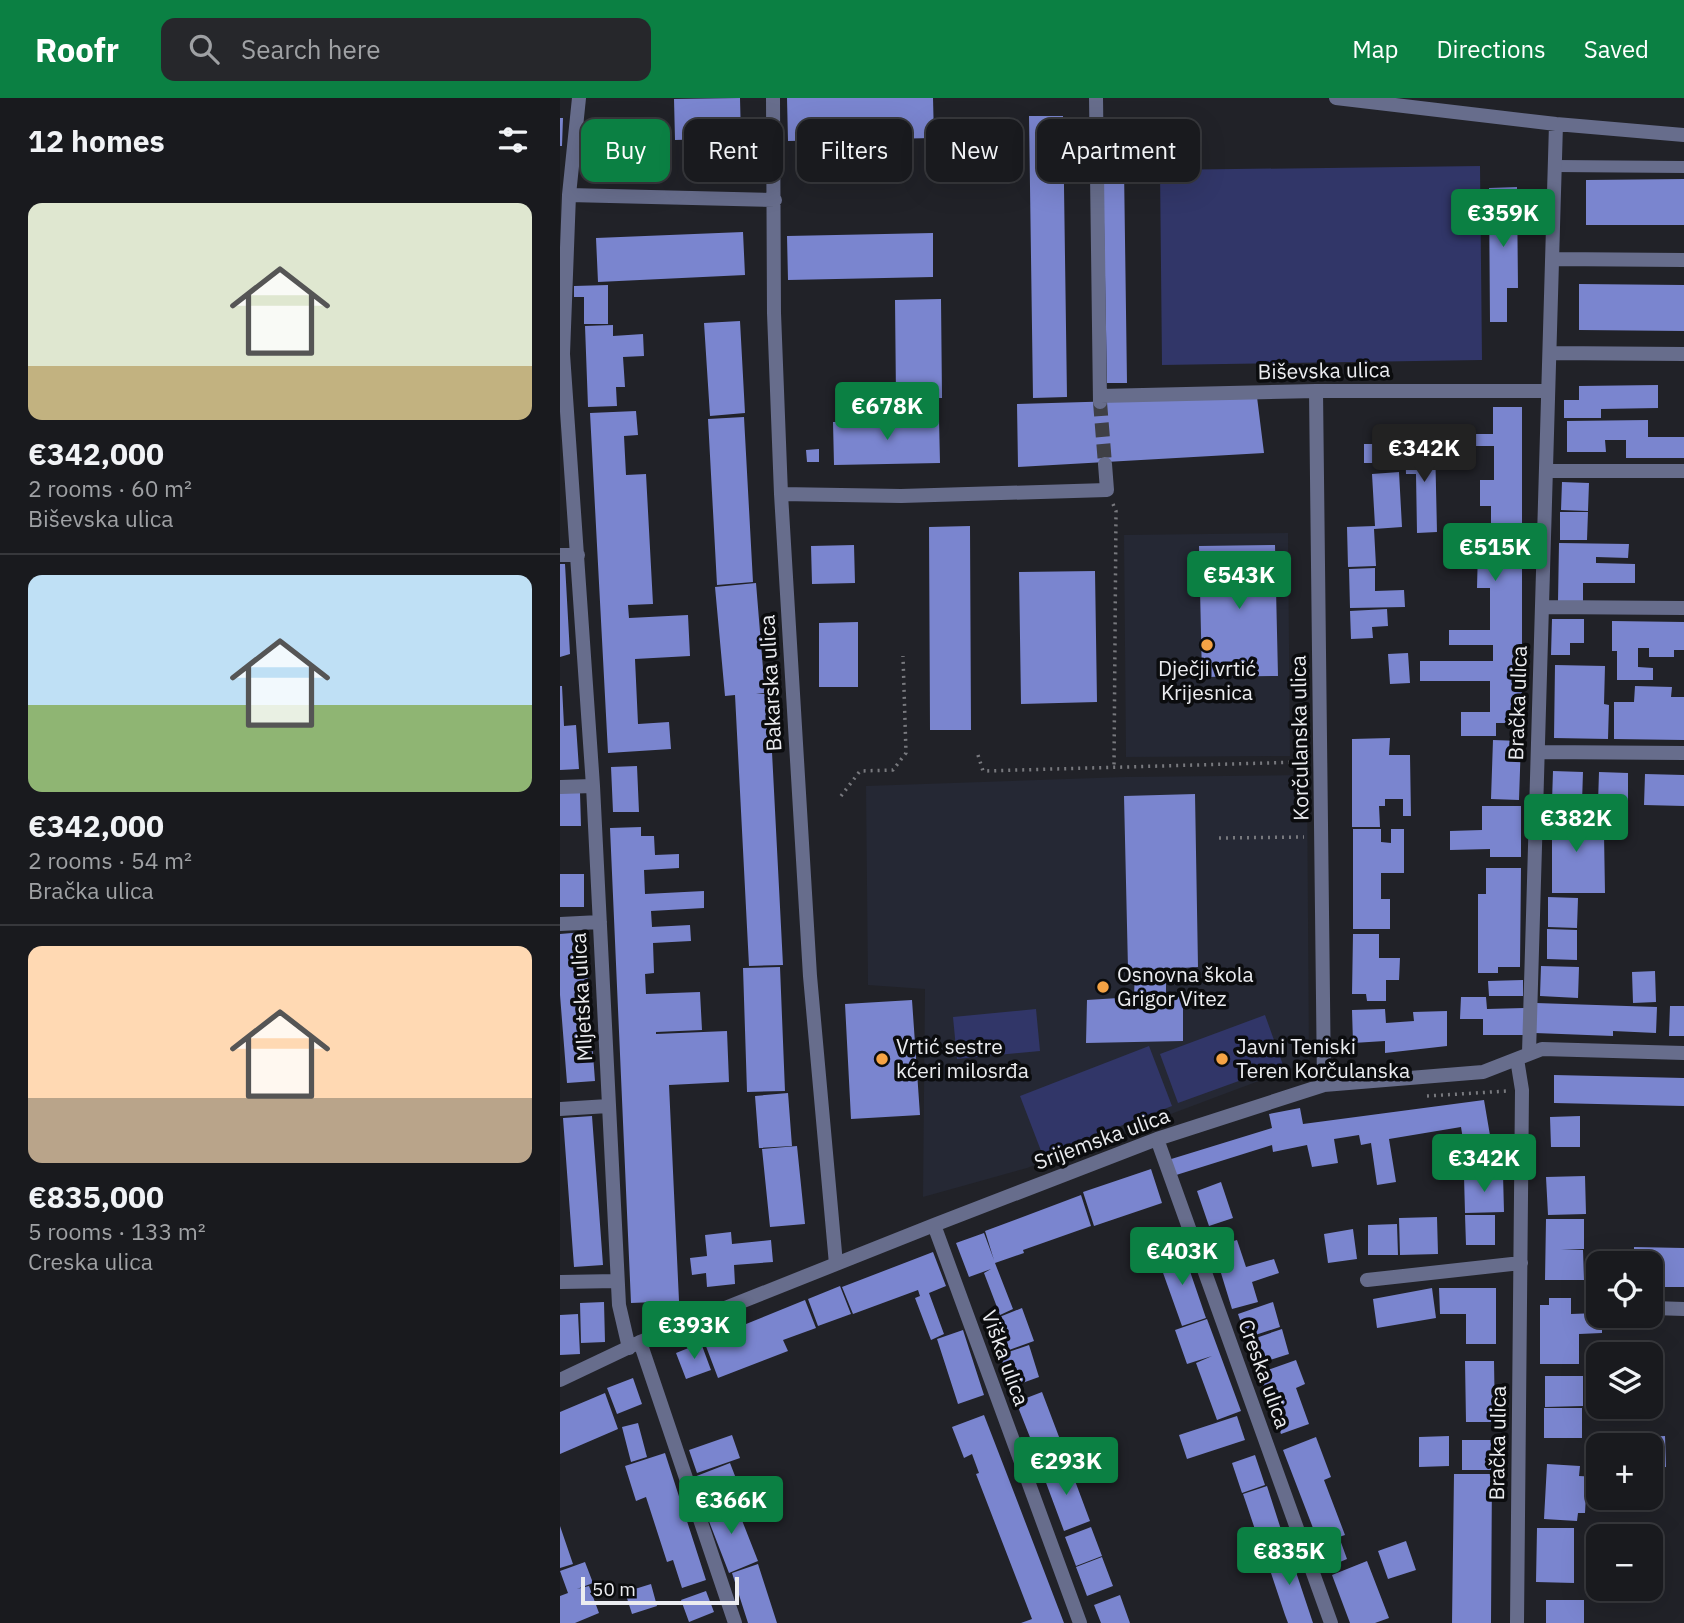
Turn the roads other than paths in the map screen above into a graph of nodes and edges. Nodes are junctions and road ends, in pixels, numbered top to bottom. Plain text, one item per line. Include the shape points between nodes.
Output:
1 (579, 98) edge
2 (773, 98) edge
3 (1096, 98) edge
4 (1336, 98) edge
5 (1556, 124) junction
6 (1684, 135) edge
7 (1555, 166) junction
8 (1684, 167) edge
9 (569, 195) junction
10 (775, 200) junction
11 (1552, 259) junction
12 (1684, 260) edge
13 (1549, 354) junction
14 (1684, 355) edge
15 (562, 362) edge
16 (1316, 391) junction
17 (1548, 391) junction
18 (1105, 464) tunnel mouth
19 (1546, 471) junction
20 (1684, 471) edge
21 (781, 494) junction
22 (560, 555) edge
23 (578, 555) junction
24 (1542, 607) junction
25 (1684, 608) edge
26 (1538, 752) junction
27 (1684, 753) edge
28 (593, 786) junction
29 (560, 787) edge
30 (600, 922) junction
31 (560, 924) edge
32 (1684, 1053) edge
33 (1523, 1056) junction
34 (1324, 1085) junction
35 (608, 1107) junction
36 (560, 1109) edge
37 (1157, 1139) junction
38 (934, 1225) junction
39 (1521, 1263) junction
40 (836, 1264) junction
41 (1367, 1280) dead end
42 (617, 1281) junction
43 (560, 1282) edge
44 (1663, 1308) edge
45 (1684, 1309) edge
46 (635, 1345) junction
47 (560, 1380) edge
48 (735, 1623) edge
49 (1080, 1623) edge
50 (1331, 1623) edge
51 (1517, 1623) edge

1 - 9 street, Mljetska ulica
2 - 10 street, Bakarska ulica
3 - 16 street, Biševska ulica via 1100,399
4 - 5 street
5 - 6 street
5 - 7 street, Bračka ulica
7 - 8 lane
7 - 11 street, Bračka ulica
9 - 10 street
9 - 15 street, Mljetska ulica
10 - 21 street, Bakarska ulica
11 - 12 street
11 - 13 street, Bračka ulica
13 - 14 street
13 - 17 street, Bračka ulica
15 - 23 street, Mljetska ulica
16 - 17 street, Biševska ulica
16 - 34 street, Korčulanska ulica
17 - 19 street, Bračka ulica
18 - 21 street via 1107,490
19 - 20 street
19 - 24 street, Bračka ulica
21 - 40 street, Bakarska ulica via 810,976
22 - 23 street
23 - 28 street, Mljetska ulica
24 - 25 street
24 - 26 street, Bračka ulica
26 - 27 street
26 - 33 street, Bračka ulica
28 - 29 street
28 - 30 street, Mljetska ulica
30 - 31 street
30 - 35 street, Mljetska ulica
32 - 33 street, Srijemska ulica via 1542,1049
33 - 34 street, Srijemska ulica via 1483,1072
33 - 39 street, Bračka ulica
34 - 37 street, Srijemska ulica
35 - 36 street
35 - 42 street, Mljetska ulica
37 - 38 street, Srijemska ulica
37 - 50 street, Creska ulica
38 - 40 street, Srijemska ulica
38 - 49 street, Viška ulica
39 - 41 street
39 - 51 street, Bračka ulica
40 - 46 street, Srijemska ulica
42 - 43 street
42 - 46 street, Mljetska ulica via 621,1321
44 - 45 street
46 - 47 street, Srijemska ulica
46 - 48 street, Mljetska ulica

